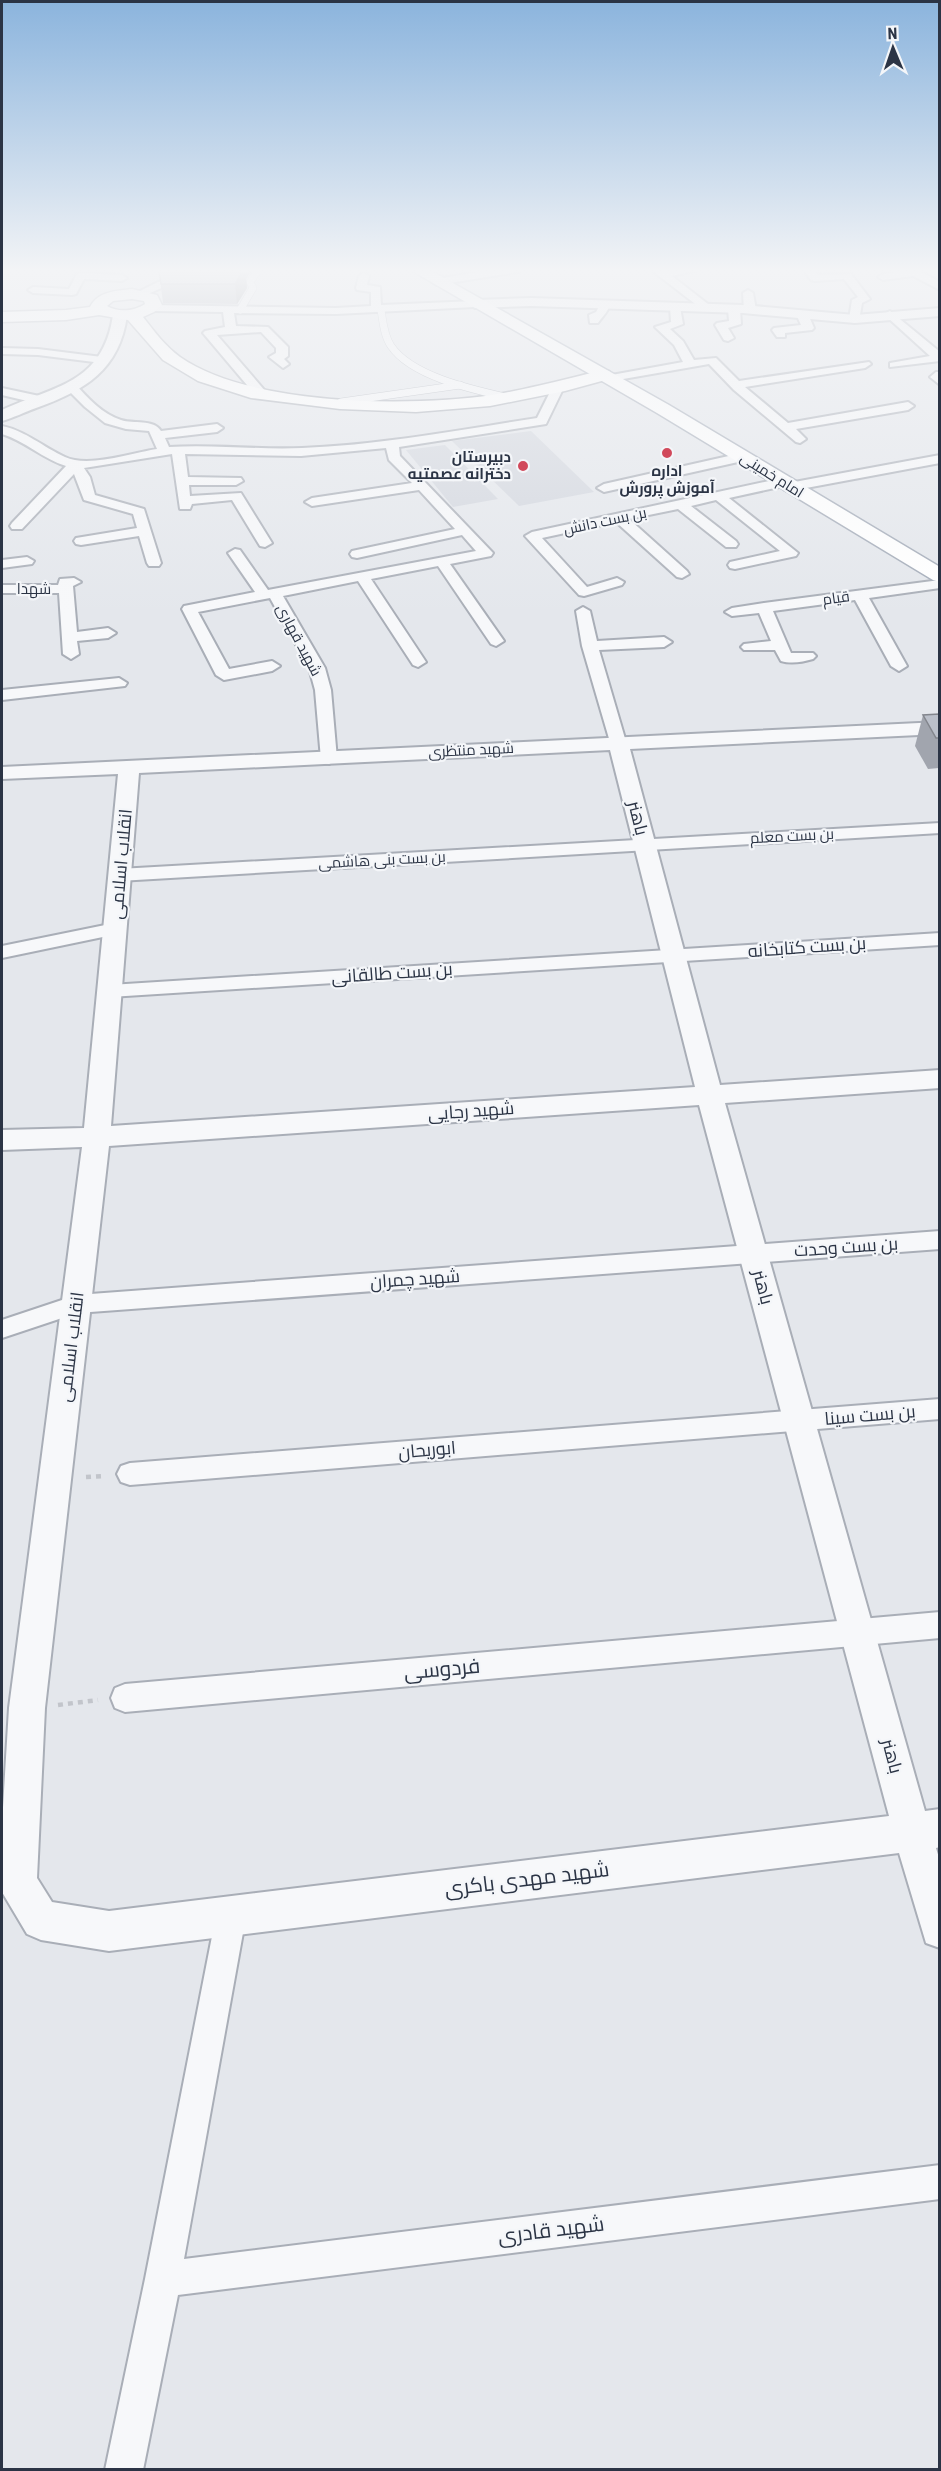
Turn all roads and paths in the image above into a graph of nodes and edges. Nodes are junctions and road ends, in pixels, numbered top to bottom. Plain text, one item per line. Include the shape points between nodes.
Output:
1 (77, 384) edge
2 (223, 384) edge
3 (253, 384) edge
4 (576, 384) edge
5 (618, 384) edge
6 (740, 384) edge
7 (461, 385) joint
8 (736, 385) joint
9 (71, 387) junction
10 (557, 389) junction
11 (2, 392) edge
12 (262, 395) junction
13 (511, 398) junction
14 (40, 400) junction
15 (327, 403) junction
16 (908, 406) dead end
17 (2, 416) edge
18 (785, 427) junction
19 (218, 428) dead end
20 (2, 430) edge
21 (157, 435) junction
22 (800, 439) dead end
23 (392, 444) junction
24 (171, 450) junction
25 (742, 457) junction
26 (939, 459) edge
27 (75, 465) junction
28 (183, 481) junction
29 (236, 481) dead end
30 (786, 484) junction
31 (421, 486) junction
32 (604, 488) dead end
33 (719, 496) junction
34 (312, 502) dead end
35 (680, 504) junction
36 (619, 518) junction
37 (17, 526) dead end
38 (144, 531) junction
39 (463, 531) junction
40 (81, 541) dead end
41 (265, 543) dead end
42 (731, 544) dead end
43 (235, 553) dead end
44 (357, 554) dead end
45 (27, 561) dead end
46 (441, 561) junction
47 (154, 563) dead end
48 (2, 564) edge
49 (735, 565) dead end
50 (682, 574) dead end
51 (362, 576) junction
52 (939, 576) edge
53 (617, 582) dead end
54 (939, 584) edge
55 (2, 589) edge
56 (269, 594) junction
57 (859, 594) junction
58 (764, 607) junction
59 (583, 611) dead end
60 (732, 612) dead end
61 (108, 633) dead end
62 (70, 637) junction
63 (496, 641) dead end
64 (664, 642) dead end
65 (590, 645) junction
66 (780, 645) junction
67 (748, 648) dead end
68 (71, 654) dead end
69 (808, 656) dead end
70 (418, 662) dead end
71 (272, 666) dead end
72 (899, 666) dead end
73 (119, 683) dead end
74 (2, 695) edge
75 (939, 728) edge
76 (618, 742) junction
77 (329, 759) junction
78 (129, 766) junction
79 (2, 773) edge
80 (939, 828) edge
81 (645, 845) junction
82 (119, 875) junction
83 (115, 929) junction
84 (939, 939) edge
85 (2, 952) edge
86 (674, 956) junction
87 (110, 991) junction
88 (939, 1079) edge
89 (710, 1095) junction
90 (97, 1137) junction
91 (2, 1140) edge
92 (939, 1240) edge
93 (753, 1253) junction
94 (77, 1304) junction
95 (2, 1329) edge
96 (939, 1409) edge
97 (800, 1421) junction
98 (130, 1474) joint
99 (55, 1480) junction
100 (939, 1625) edge
101 (858, 1633) junction
102 (124, 1698) joint
103 (27, 1708) junction
104 (11, 1813) edge
105 (926, 1830) edge
106 (231, 1916) junction
107 (41, 1920) joint
108 (939, 1929) edge
109 (939, 2182) edge
110 (163, 2279) junction
111 (124, 2469) edge

1 - 9 street
2 - 12 main road
3 - 12 street
4 - 10 main road
5 - 25 main road, امام خمینی
6 - 8 street
7 - 13 lane
7 - 15 lane
8 - 18 street
9 - 14 street
9 - 21 street via 100,414 124,425 145,425
10 - 13 main road
10 - 23 street via 542,421
11 - 14 street
12 - 15 main road
13 - 15 main road via 432,407 379,408
14 - 17 street
16 - 18 street
18 - 22 street
19 - 21 street
20 - 27 street
21 - 24 street
23 - 24 street via 301,452
23 - 31 street via 394,457
24 - 27 street
24 - 28 street
25 - 30 main road, امام خمینی
25 - 32 street
26 - 30 street, بن بست دانش
27 - 37 street
27 - 38 street via 88,497 139,512
28 - 29 street
28 - 41 street via 185,503 236,496
30 - 33 street, بن بست دانش
30 - 52 main road, امام خمینی
31 - 34 street
31 - 39 street
33 - 35 street, بن بست دانش
33 - 49 street via 791,553
35 - 36 street, بن بست دانش
35 - 42 street
36 - 50 street
36 - 53 street, بن بست دانش via 532,536 585,592
38 - 40 street
38 - 47 street
39 - 44 street
39 - 46 street via 486,553
43 - 56 street, شهید قهاری
45 - 48 street
46 - 51 street
46 - 63 street
51 - 56 street
51 - 70 street
54 - 57 street, قیام
55 - 62 street, شهدا via 70,585
56 - 71 street via 189,609 224,675
56 - 77 street, شهید قهاری via 317,668 323,690
57 - 58 street, قیام
57 - 72 street
58 - 60 street, قیام
58 - 66 street
59 - 65 street
61 - 62 street
62 - 68 street
64 - 65 street
65 - 76 street
66 - 67 street
66 - 69 street via 786,658
73 - 74 street
75 - 76 street, شهید منتظری
76 - 77 street, شهید منتظری
76 - 81 street, باهنر
77 - 78 street, شهید منتظری
78 - 79 street, شهید منتظری
78 - 82 street, انقلاب اسلامی
80 - 81 street, بن بست معلم
81 - 82 street, بن بست بنی هاشمی
81 - 86 street, باهنر
82 - 83 street, انقلاب اسلامی
83 - 85 street
83 - 87 street, انقلاب اسلامی
84 - 86 street, بن بست کتابخانه
86 - 87 street, بن بست طالقانی
86 - 89 street, باهنر
87 - 90 street, انقلاب اسلامی
88 - 89 street, شهید رجایی
89 - 90 street, شهید رجایی
89 - 93 street, باهنر
90 - 91 street, شهید رجایی
90 - 94 street, انقلاب اسلامی
92 - 93 street, بن بست وحدت
93 - 94 street, شهید چمران
93 - 97 street, باهنر
94 - 95 street, شهید چمران
94 - 99 street, انقلاب اسلامی
96 - 97 street, بن بست سینا
97 - 98 street, ابوریحان
97 - 101 street, باهنر
98 - 99 path
99 - 103 street, انقلاب اسلامی
100 - 101 street, فردوسی
101 - 102 street, فردوسی
101 - 105 street, باهنر
102 - 103 path
103 - 104 street, انقلاب اسلامی
104 - 107 street, انقلاب اسلامی via 16,1883
105 - 106 street, شهید مهدی باکری
105 - 108 street
106 - 107 street, شهید مهدی باکری via 109,1931
106 - 110 street
109 - 110 street, شهید قادری
110 - 111 street

